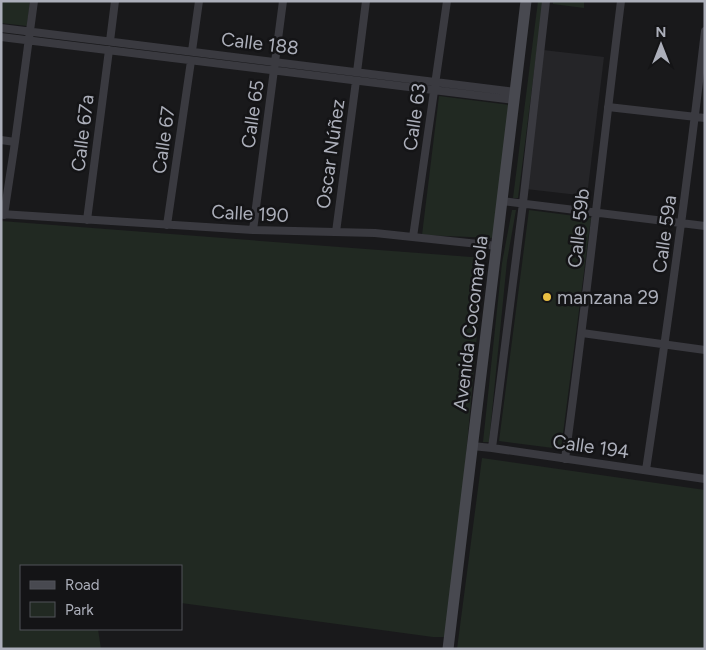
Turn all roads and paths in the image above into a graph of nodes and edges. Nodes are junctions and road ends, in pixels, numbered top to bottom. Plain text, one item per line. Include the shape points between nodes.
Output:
1 (34, 1) edge
2 (115, 1) edge
3 (199, 1) edge
4 (283, 1) edge
5 (366, 1) edge
6 (447, 1) edge
7 (526, 1) edge
8 (546, 1) edge
9 (621, 1) edge
10 (1, 28) edge
11 (31, 31) junction
12 (705, 31) edge
13 (1, 37) edge
14 (30, 40) junction
15 (110, 41) junction
16 (109, 50) junction
17 (192, 51) junction
18 (191, 60) junction
19 (275, 62) junction
20 (274, 71) junction
21 (357, 72) junction
22 (356, 80) junction
23 (436, 82) junction
24 (435, 91) junction
25 (515, 96) junction
26 (608, 107) junction
27 (695, 117) junction
28 (705, 118) edge
29 (1, 140) edge
30 (15, 142) junction
31 (502, 201) junction
32 (523, 203) junction
33 (596, 212) junction
34 (3, 214) edge
35 (87, 220) junction
36 (682, 223) junction
37 (167, 225) junction
38 (705, 226) edge
39 (252, 230) junction
40 (336, 232) junction
41 (413, 237) junction
42 (497, 246) junction
43 (582, 332) junction
44 (665, 344) junction
45 (705, 350) edge
46 (472, 446) junction
47 (492, 448) junction
48 (566, 459) junction
49 (646, 470) junction
50 (705, 479) edge
51 (448, 649) edge

1 - 11 street
2 - 15 street
3 - 17 street
4 - 19 street, Calle 65
5 - 21 street
6 - 23 street, Calle 63
7 - 25 main road, Avenida Cocomarola
8 - 32 street
9 - 26 street, Calle 59b
10 - 11 street, Calle 188
11 - 14 street
11 - 15 street, Calle 188
12 - 27 street, Calle 59a
13 - 14 street, Calle 188
14 - 16 street, Calle 188
14 - 30 street
15 - 17 street, Calle 188
16 - 18 street, Calle 188
16 - 35 street, Calle 67a
17 - 19 street, Calle 188
18 - 20 street, Calle 188
18 - 37 street, Calle 67
19 - 20 street, Calle 65
19 - 21 street, Calle 188
20 - 22 street, Calle 188
20 - 39 street, Calle 65
21 - 23 street, Calle 188
22 - 24 street, Calle 188
22 - 40 street, Oscar Núñez
23 - 24 street, Calle 63
23 - 25 street, Calle 188
24 - 25 street, Calle 188
24 - 41 street, Calle 63
25 - 31 main road, Avenida Cocomarola
26 - 27 street
26 - 33 street, Calle 59b
27 - 28 street
27 - 36 street, Calle 59a
29 - 30 street
30 - 34 street
31 - 32 street
31 - 42 main road, Avenida Cocomarola
32 - 33 street
32 - 47 street
33 - 36 street
33 - 43 street, Calle 59b
34 - 35 street, Calle 190
35 - 37 street, Calle 190
36 - 38 street
36 - 44 street, Calle 59a
37 - 39 street, Calle 190
39 - 40 street, Calle 190
40 - 41 street, Calle 190
41 - 42 street, Calle 190
42 - 46 main road, Avenida Cocomarola
43 - 44 street
43 - 48 street, Calle 59b
44 - 45 street
44 - 49 street, Calle 59a
46 - 47 street, Calle 194
46 - 51 main road, Avenida Cocomarola
47 - 48 street, Calle 194
48 - 49 street, Calle 194
49 - 50 street, Calle 194

